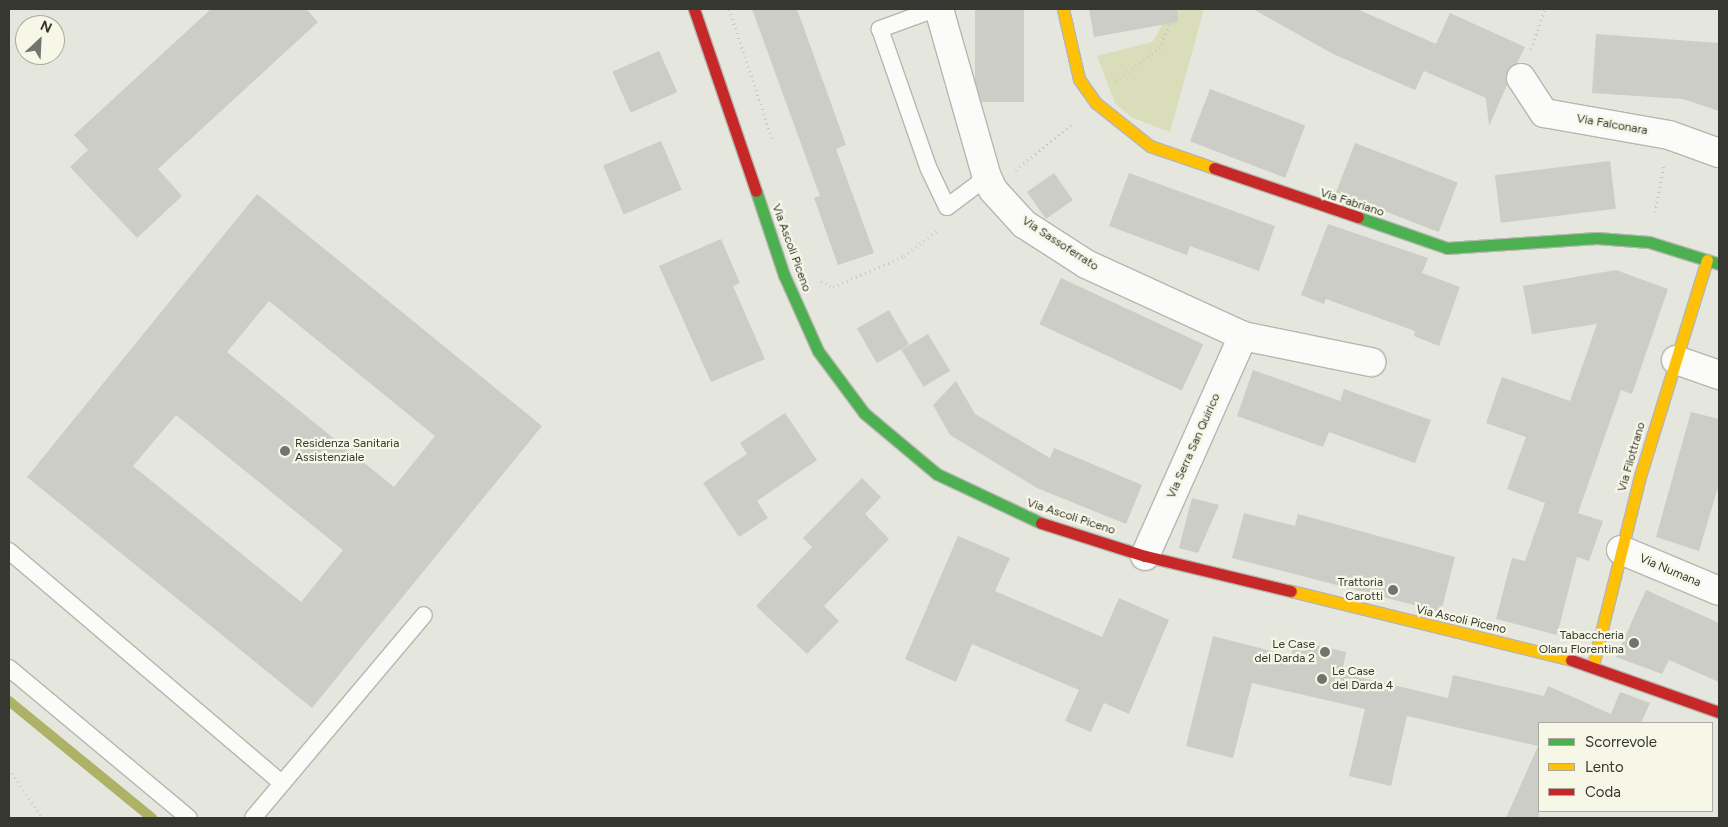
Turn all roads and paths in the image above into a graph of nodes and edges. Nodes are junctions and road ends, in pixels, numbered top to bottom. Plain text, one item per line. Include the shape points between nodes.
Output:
1 (694, 9) edge
2 (729, 9) edge
3 (935, 9) edge
4 (939, 9) edge
5 (1063, 9) edge
6 (1177, 9) edge
7 (1545, 9) edge
8 (1521, 78) joint
9 (1113, 84) dead end
10 (1096, 103) junction
11 (1669, 135) junction
12 (777, 152) dead end
13 (1719, 153) edge
14 (997, 177) junction
15 (948, 223) dead end
16 (1649, 242) junction
17 (1707, 260) junction
18 (1719, 264) edge
19 (816, 271) dead end
20 (1243, 336) junction
21 (1676, 360) junction
22 (1371, 362) dead end
23 (1719, 375) edge
24 (1621, 550) junction
25 (9, 551) edge
26 (1145, 556) junction
27 (1719, 591) edge
28 (424, 615) dead end
29 (1593, 665) junction
30 (9, 668) edge
31 (1719, 712) edge
32 (9, 769) edge
33 (280, 782) junction
34 (43, 818) edge
35 (188, 818) edge
36 (253, 818) edge

1 - 26 street, Via Ascoli Piceno via 784,276 818,351 864,413 937,474 1021,516
2 - 12 path
3 - 14 lane via 880,29 928,166 947,207
4 - 14 street, Via Sassoferrato
5 - 10 street, Via Fabriano via 1079,79
6 - 9 path via 1158,48
7 - 8 path
8 - 11 street, Via Falconara via 1544,113
10 - 14 path
10 - 16 street, Via Fabriano via 1150,146 1447,248 1596,238
11 - 13 street, Via Falconara
11 - 16 path
14 - 20 street, Via Sassoferrato via 993,190 1024,224 1086,264
15 - 19 path via 904,256 833,287 819,280
16 - 17 street, Via Fabriano
17 - 18 street, Via Fabriano
17 - 21 street, Via Filottrano
20 - 22 street, Via Sassoferrato
20 - 26 street, Via Serra San Quirico
21 - 23 street
21 - 24 street, Via Filottrano
24 - 27 street, Via Numana
24 - 29 street, Via Filottrano
25 - 33 lane
26 - 29 street, Via Ascoli Piceno
28 - 33 lane
29 - 31 street, Via Ascoli Piceno
30 - 35 lane
32 - 34 path
33 - 36 lane

